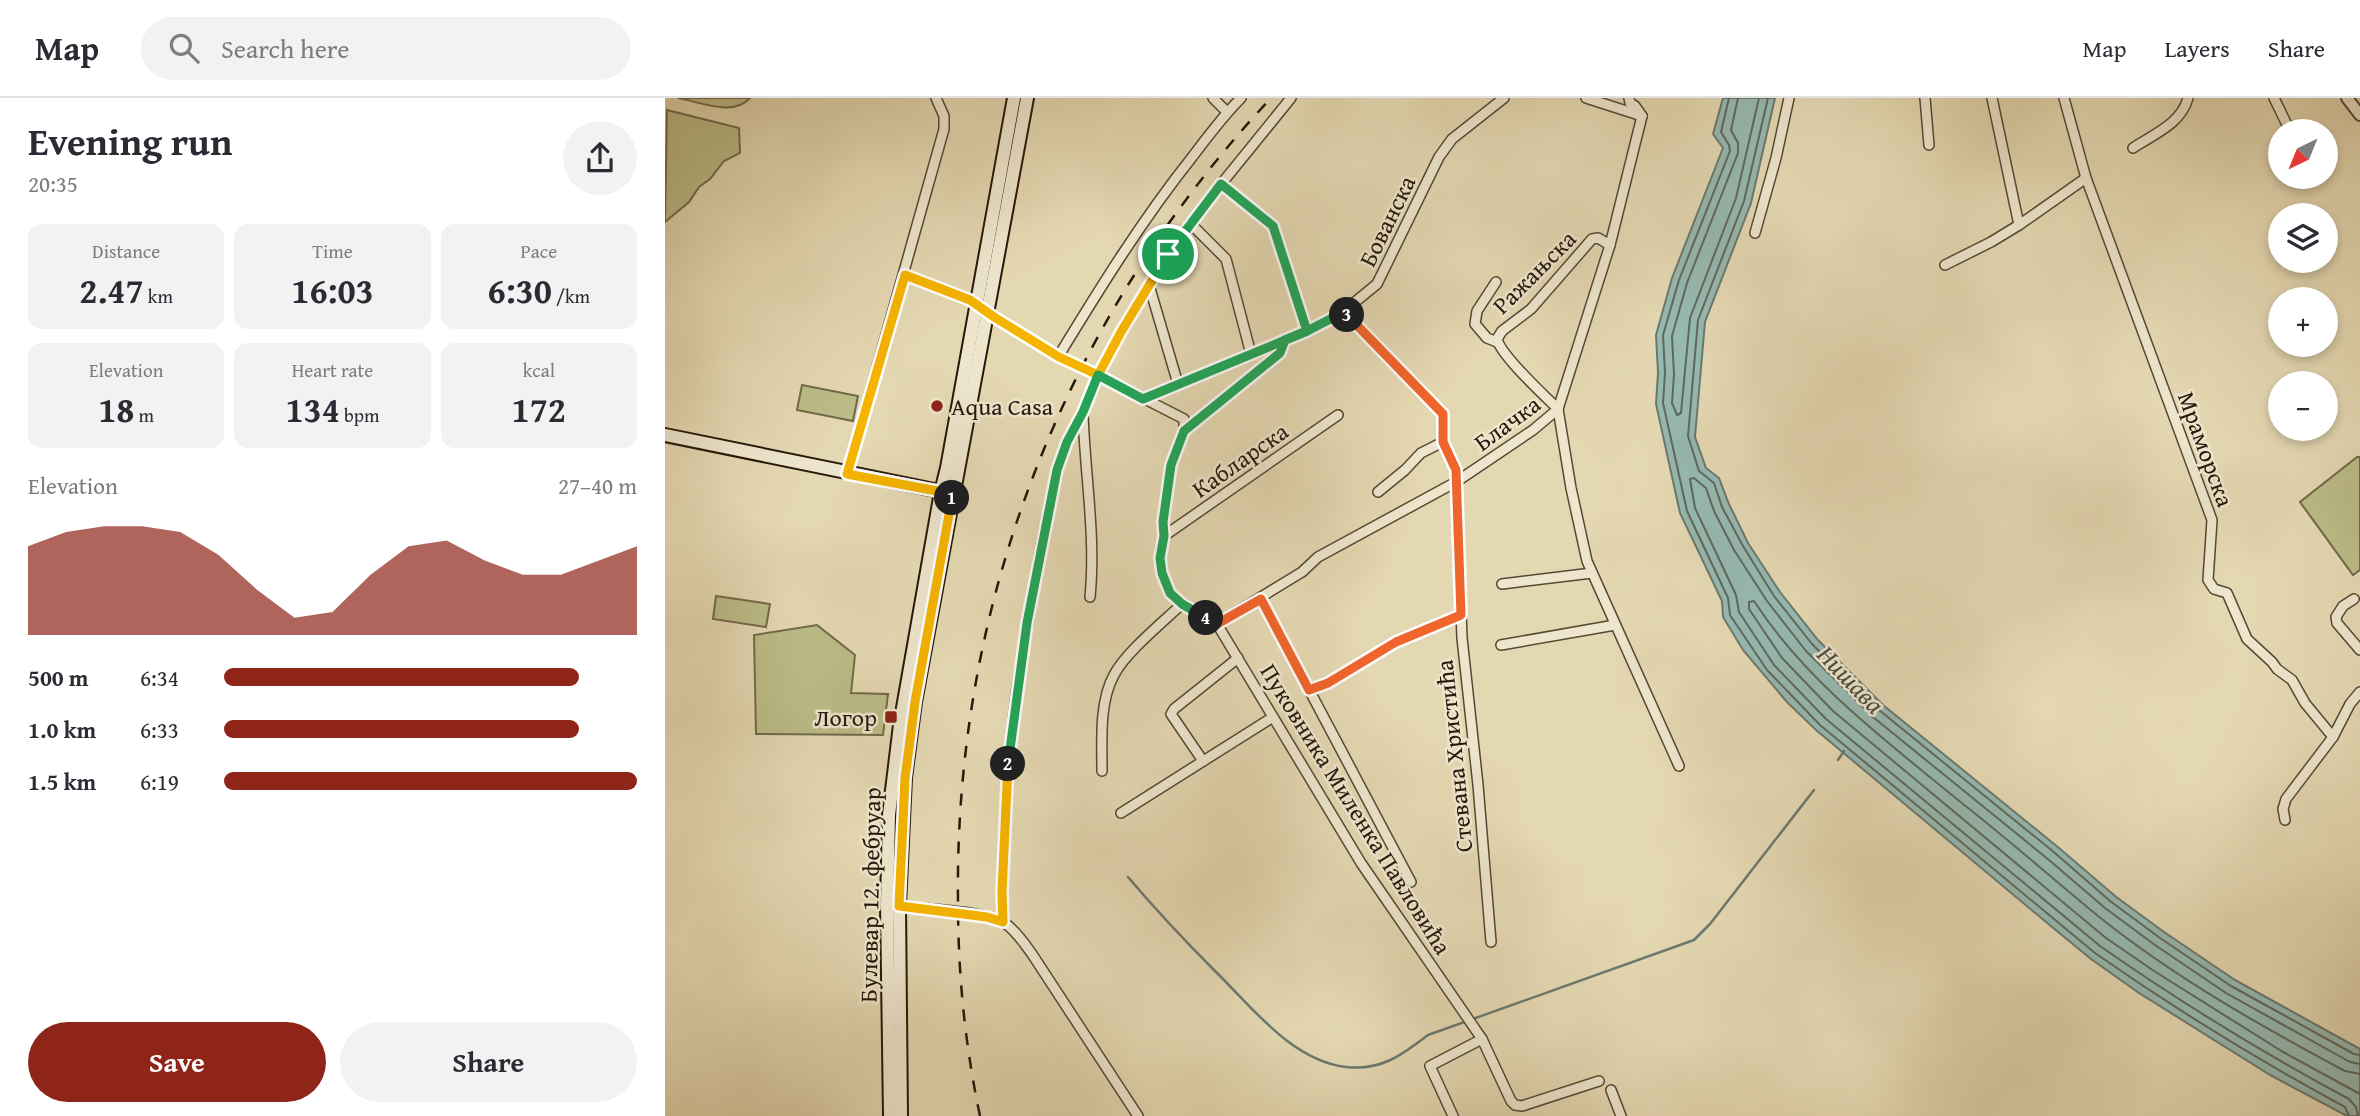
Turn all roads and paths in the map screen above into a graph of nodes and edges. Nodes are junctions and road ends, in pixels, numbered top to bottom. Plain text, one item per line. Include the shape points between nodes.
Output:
1 (936, 98) edge
2 (1014, 98) edge
3 (1027, 98) edge
4 (1213, 98) edge
5 (1241, 98) edge
6 (1291, 98) edge
7 (1504, 98) edge
8 (1586, 98) edge
9 (1629, 98) edge
10 (1789, 98) edge
11 (1925, 98) edge
12 (1992, 98) edge
13 (2064, 98) edge
14 (2188, 98) edge
15 (2274, 98) edge
16 (2347, 98) edge
17 (1227, 112) junction
18 (2360, 115) edge
19 (1642, 116) junction
20 (2284, 119) edge
21 (1929, 145) dead end
22 (2133, 148) dead end
23 (2086, 178) junction
24 (1221, 184) junction
25 (1190, 223) junction
26 (2019, 225) junction
27 (1755, 233) dead end
28 (1610, 245) junction
29 (1945, 265) dead end
30 (905, 275) junction
31 (1496, 282) dead end
32 (1149, 285) junction
33 (982, 308) junction
34 (1344, 312) junction
35 (1307, 331) junction
36 (1285, 340) junction
37 (1497, 342) junction
38 (1251, 354) junction
39 (1059, 357) junction
40 (1098, 375) junction
41 (1178, 384) junction
42 (1143, 399) junction
43 (1558, 410) junction
44 (1083, 412) junction
45 (1338, 415) dead end
46 (1184, 431) junction
47 (665, 435) edge
48 (1443, 442) junction
49 (847, 474) junction
50 (1456, 482) junction
51 (1378, 492) dead end
52 (947, 493) junction
53 (1164, 536) junction
54 (1592, 573) junction
55 (1502, 584) dead end
56 (1090, 597) dead end
57 (1261, 599) junction
58 (2354, 599) dead end
59 (1182, 604) junction
60 (1461, 615) junction
61 (1217, 624) junction
62 (1615, 625) junction
63 (1501, 645) dead end
64 (2360, 650) edge
65 (1238, 658) junction
66 (1309, 690) junction
67 (2360, 692) edge
68 (1273, 717) junction
69 (2333, 737) junction
70 (1203, 761) junction
71 (1679, 766) dead end
72 (1102, 771) dead end
73 (1121, 813) dead end
74 (2285, 820) dead end
75 (1411, 882) dead end
76 (893, 906) junction
77 (1003, 922) junction
78 (1491, 942) dead end
79 (1482, 1039) junction
80 (1598, 1081) dead end
81 (1611, 1090) dead end
82 (890, 1116) edge
83 (901, 1116) edge
84 (1137, 1116) edge
85 (1453, 1116) edge
86 (1621, 1116) edge

1 - 30 street via 944,129
2 - 33 main road, Булевар 12. фебруар
3 - 33 main road, Булевар 12. фебруар
4 - 17 street
5 - 17 street
6 - 24 street
7 - 34 street, Бованска via 1452,139 1377,284
8 - 19 street
9 - 19 street
10 - 27 street
11 - 21 street
12 - 26 street
13 - 23 street
14 - 22 street via 2179,116
15 - 20 street
16 - 18 street
17 - 39 street via 1119,257
19 - 28 street, Блачка
23 - 26 street
23 - 69 street, Мраморска via 2212,520 2208,580 2231,598 2247,639 2292,680
24 - 25 street
24 - 35 street via 1273,226
25 - 32 street
25 - 38 street via 1226,259
26 - 29 street
28 - 37 street, Ражањска via 1592,239 1531,309 1502,331
28 - 43 street, Блачка
30 - 33 street
30 - 49 street
31 - 37 street via 1477,312 1475,324 1486,338
32 - 40 street
32 - 41 street
33 - 39 street
33 - 52 main road, Булевар 12. фебруар
34 - 35 street, Бованска
34 - 48 street, Стевана Христића via 1441,411
35 - 36 street, Бованска
36 - 38 street, Бованска
36 - 46 street, Бованска via 1280,353
37 - 43 street, Ражањска
38 - 41 street, Бованска
39 - 40 street
40 - 42 street
40 - 44 street
41 - 42 street, Бованска
42 - 46 street via 1182,416
43 - 50 street, Блачка
43 - 54 street
44 - 56 street via 1093,537
44 - 77 street via 1057,470 1027,623 1009,754
45 - 53 street, Кабларска
46 - 53 street via 1171,465
47 - 49 main road
48 - 50 street, Стевана Христића via 1456,470
48 - 51 street via 1421,453
49 - 52 main road
50 - 57 street, Блачка via 1318,557
50 - 60 street, Стевана Христића
52 - 76 main road, Булевар 12. фебруар via 898,739 889,815
53 - 59 street via 1162,573 1170,593
54 - 55 street
54 - 62 street
57 - 61 street, Блачка
57 - 66 street
58 - 64 street via 2336,617
59 - 61 street
59 - 72 street via 1114,674 1103,714
60 - 66 street via 1396,642
60 - 78 street, Стевана Христића
61 - 65 street, Пуковника Миленка Павловића
62 - 63 street
62 - 71 street
65 - 68 street, Пуковника Миленка Павловића
65 - 70 street via 1171,714
66 - 75 street
67 - 69 street
68 - 70 street
68 - 79 street, Пуковника Миленка Павловића via 1361,863
69 - 74 street via 2286,799
70 - 73 street
76 - 77 street
76 - 82 main road, Булевар 12. фебруар
76 - 83 main road, Булевар 12. фебруар
77 - 84 street via 1032,954
79 - 80 street, Пуковника Миленка Павловића via 1515,1105
79 - 85 street via 1430,1066
81 - 86 street

